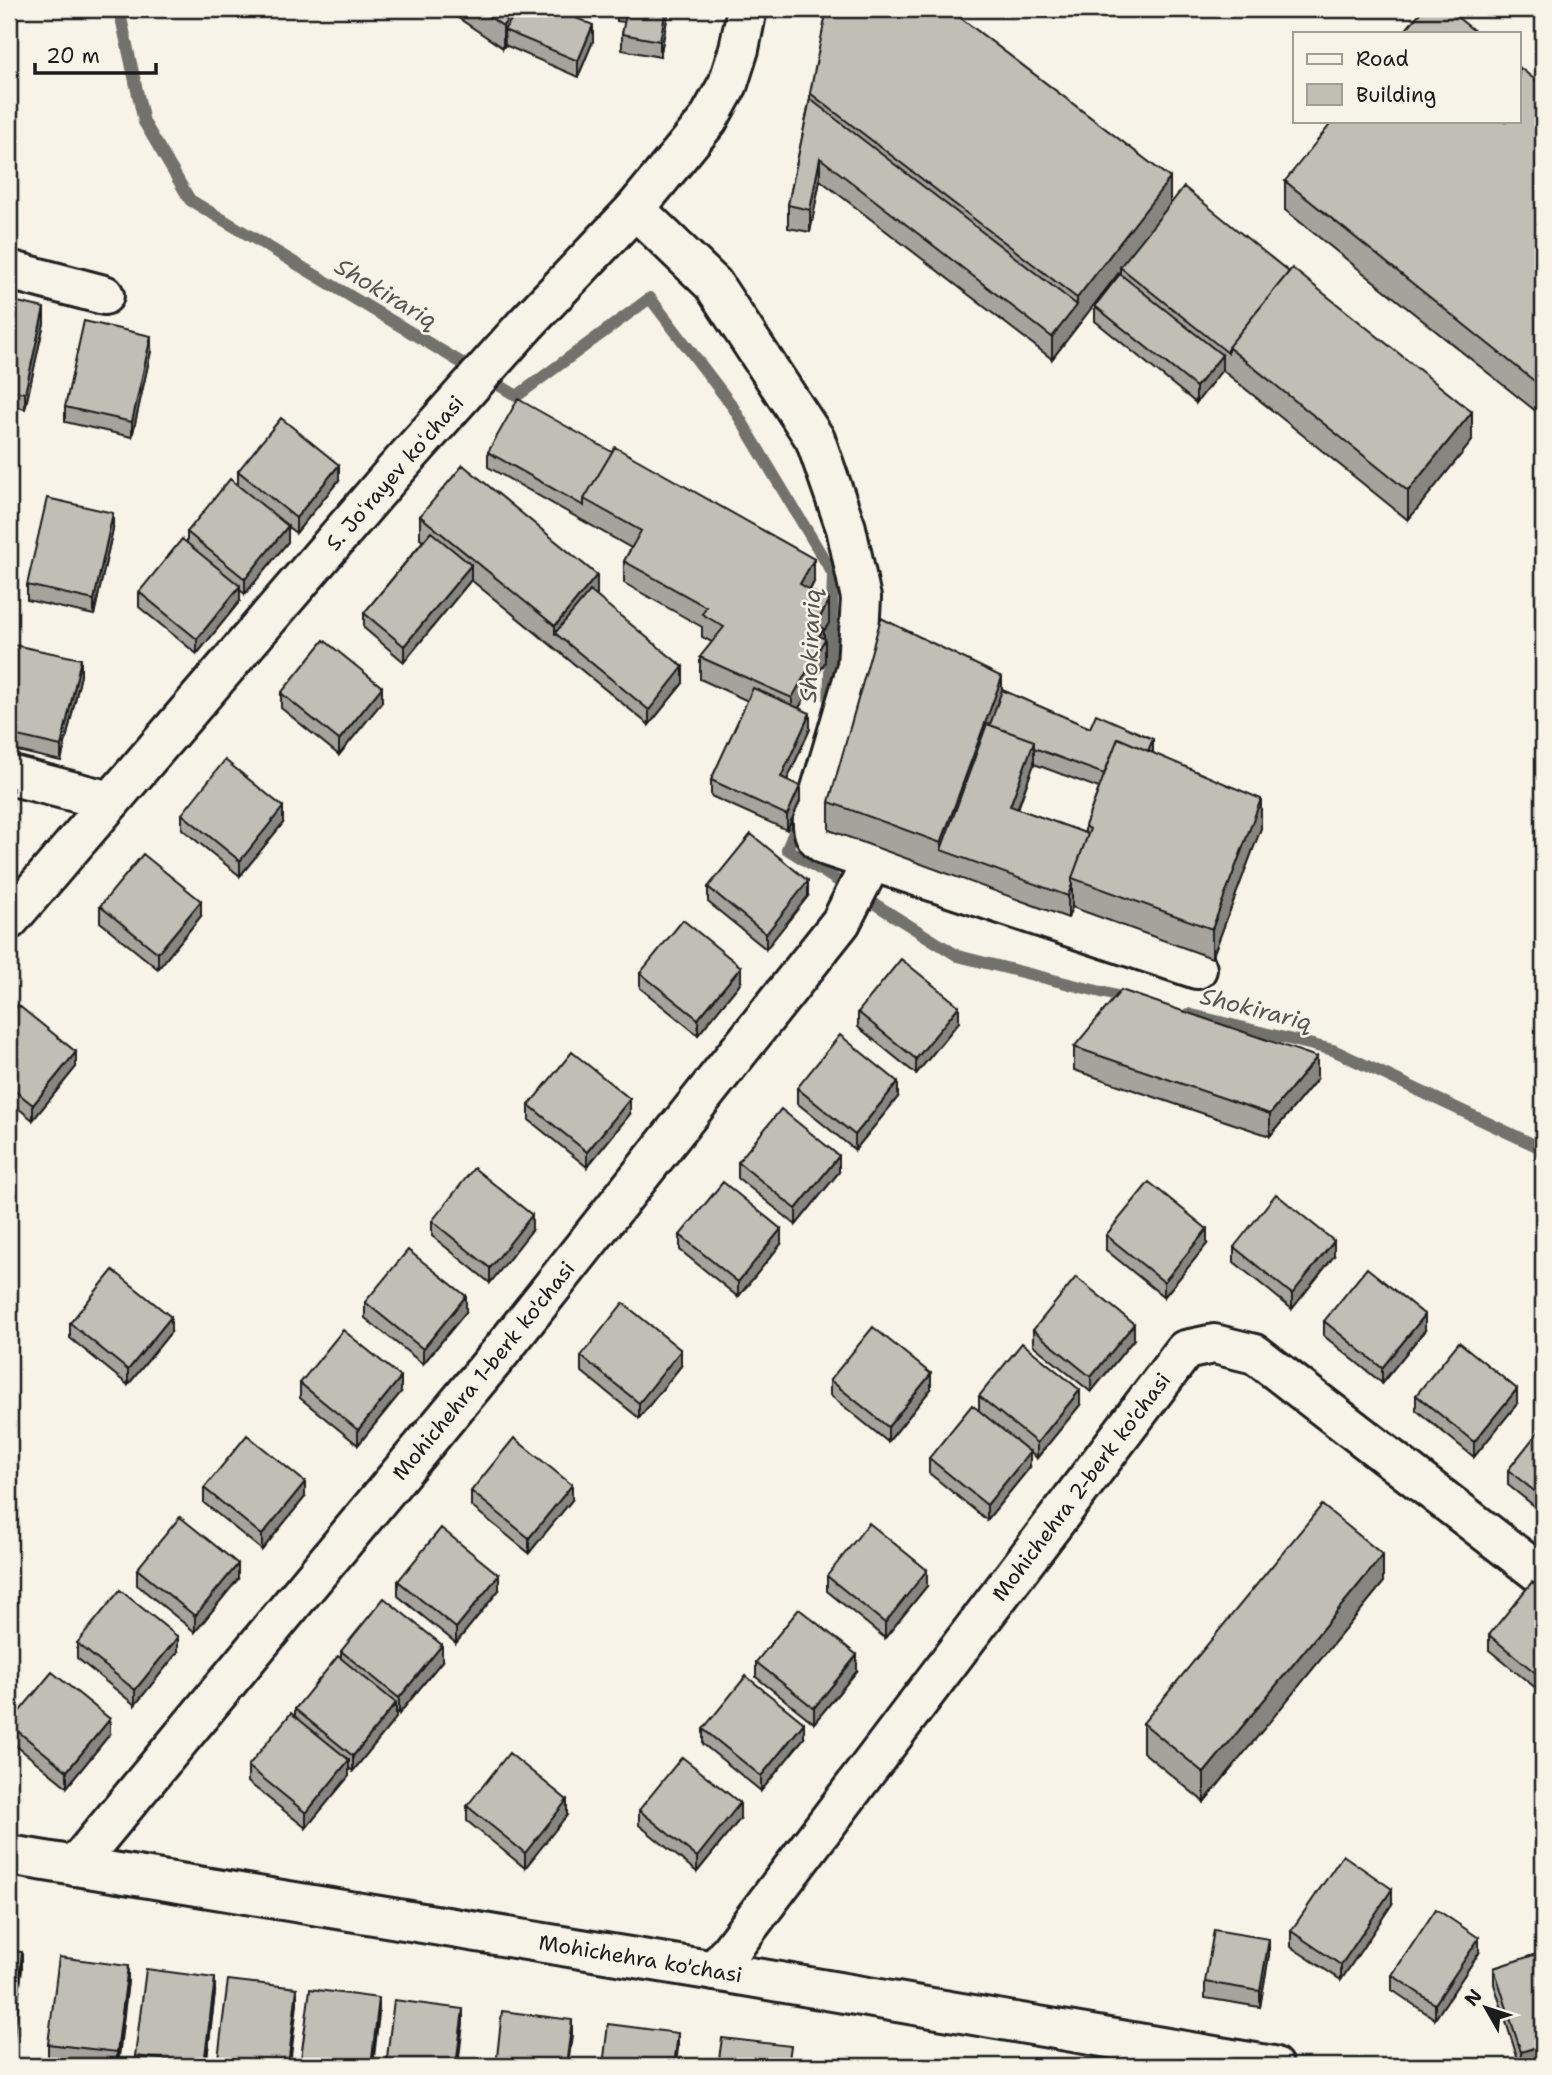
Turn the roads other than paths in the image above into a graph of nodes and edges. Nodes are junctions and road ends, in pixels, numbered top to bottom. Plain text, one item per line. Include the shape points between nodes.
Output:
1 (747, 9) edge
2 (635, 209) junction
3 (9, 270) edge
4 (104, 295) dead end
5 (9, 775) edge
6 (110, 801) junction
7 (872, 861) junction
8 (9, 920) edge
9 (1197, 969) dead end
10 (1543, 1576) edge
11 (9, 1855) edge
12 (75, 1866) junction
13 (715, 1971) junction
14 (1273, 2066) edge

1 - 2 street, S. Joʻrayev koʻchasi via 728,84 708,120
2 - 6 street, S. Joʻrayev koʻchasi via 392,474
2 - 7 street via 712,284 815,439 846,528 861,598 857,666 812,832 829,847
3 - 4 street
5 - 6 street
6 - 8 street, S. Joʻrayev koʻchasi
7 - 9 street
7 - 12 street, Mohichehra 1-berk ko'chasi via 841,922 559,1279
10 - 13 street, Mohichehra 2-berk ko'chasi via 1255,1354 1214,1344 1185,1350
11 - 12 street, Mohichehra ko'chasi
12 - 13 street, Mohichehra ko'chasi
13 - 14 street, Mohichehra ko'chasi

